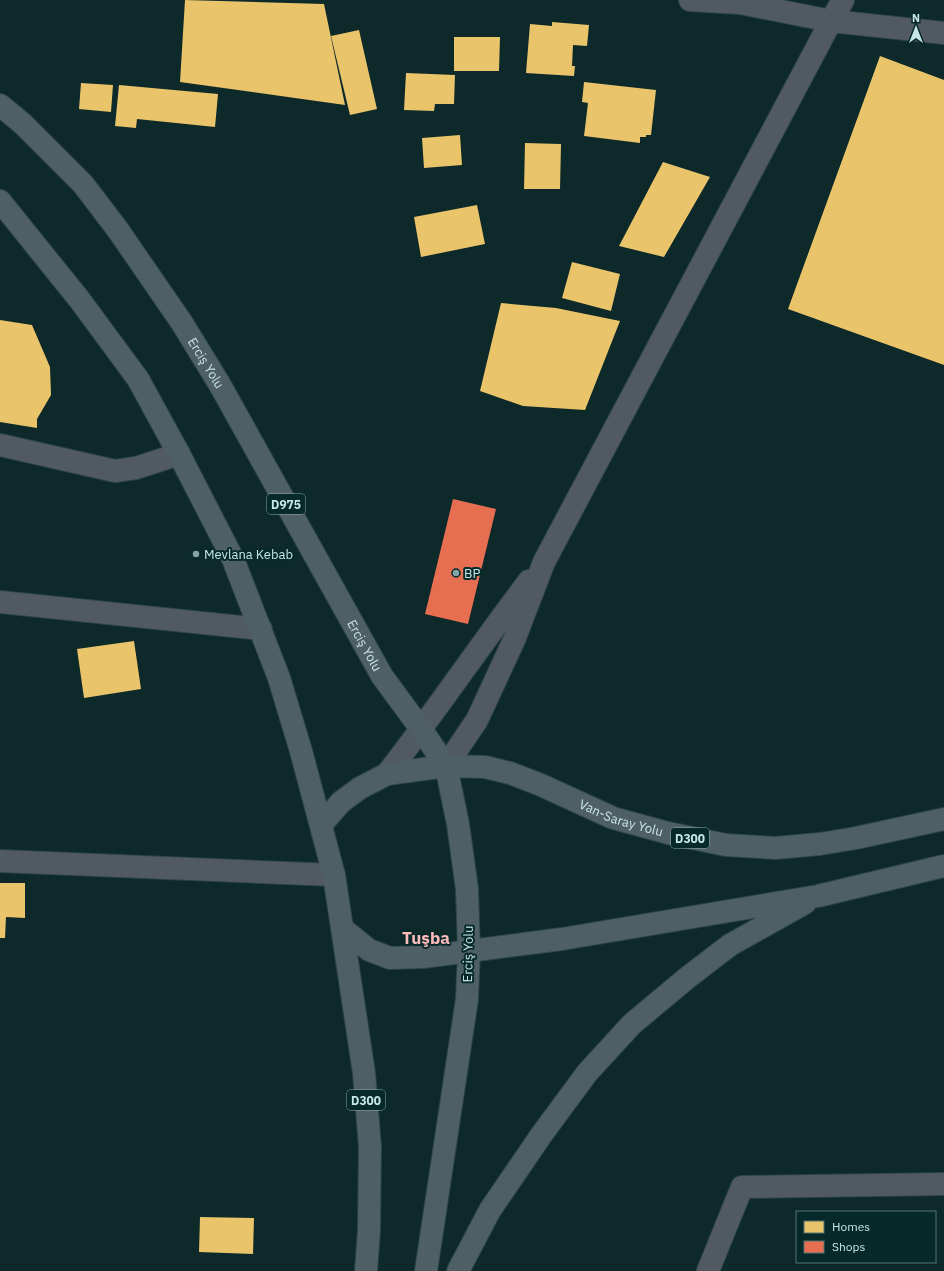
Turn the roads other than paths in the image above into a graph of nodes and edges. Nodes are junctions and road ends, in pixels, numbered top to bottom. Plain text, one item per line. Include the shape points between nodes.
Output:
1 (690, 0) edge
2 (843, 0) edge
3 (831, 21) junction
4 (944, 33) edge
5 (0, 105) edge
6 (0, 201) edge
7 (0, 445) edge
8 (179, 454) junction
9 (544, 562) junction
10 (0, 602) edge
11 (261, 629) junction
12 (421, 729) junction
13 (446, 766) junction
14 (387, 774) junction
15 (944, 819) edge
16 (321, 825) junction
17 (0, 861) edge
18 (944, 866) edge
19 (334, 875) junction
20 (818, 896) junction
21 (343, 929) junction
22 (468, 951) junction
23 (944, 1184) edge
24 (366, 1271) edge
25 (426, 1271) edge
26 (458, 1271) edge
27 (708, 1271) edge

1 - 3 street via 740,3
2 - 3 street
3 - 4 street
3 - 9 street
5 - 12 highway, Erciş Yolu / D975 via 23,124 83,184 182,323 220,385 382,676
6 - 8 highway via 79,299 138,379
7 - 8 street via 115,471 136,468
8 - 11 highway via 233,559
9 - 12 street
9 - 13 street via 514,640 477,720
10 - 11 street
11 - 16 highway via 279,678
12 - 13 highway, Erciş Yolu / D975
12 - 14 street
13 - 14 highway, Van-Saray Yolu
13 - 15 highway, Van-Saray Yolu / D300 via 485,766 510,773 613,818 726,845 775,848 820,844
13 - 22 highway, Erciş Yolu / D975 via 458,824 467,889
14 - 16 highway, Van-Saray Yolu via 360,788 341,802
16 - 19 highway, D300
17 - 19 street
18 - 20 highway
19 - 21 highway, D300
20 - 22 highway via 562,939
20 - 26 highway via 730,945 632,1024 587,1074 542,1134 490,1210
21 - 22 highway via 369,950 390,958
21 - 24 highway, D300 via 364,1074 370,1147
22 - 25 highway, Erciş Yolu via 467,999
23 - 27 street via 742,1187

